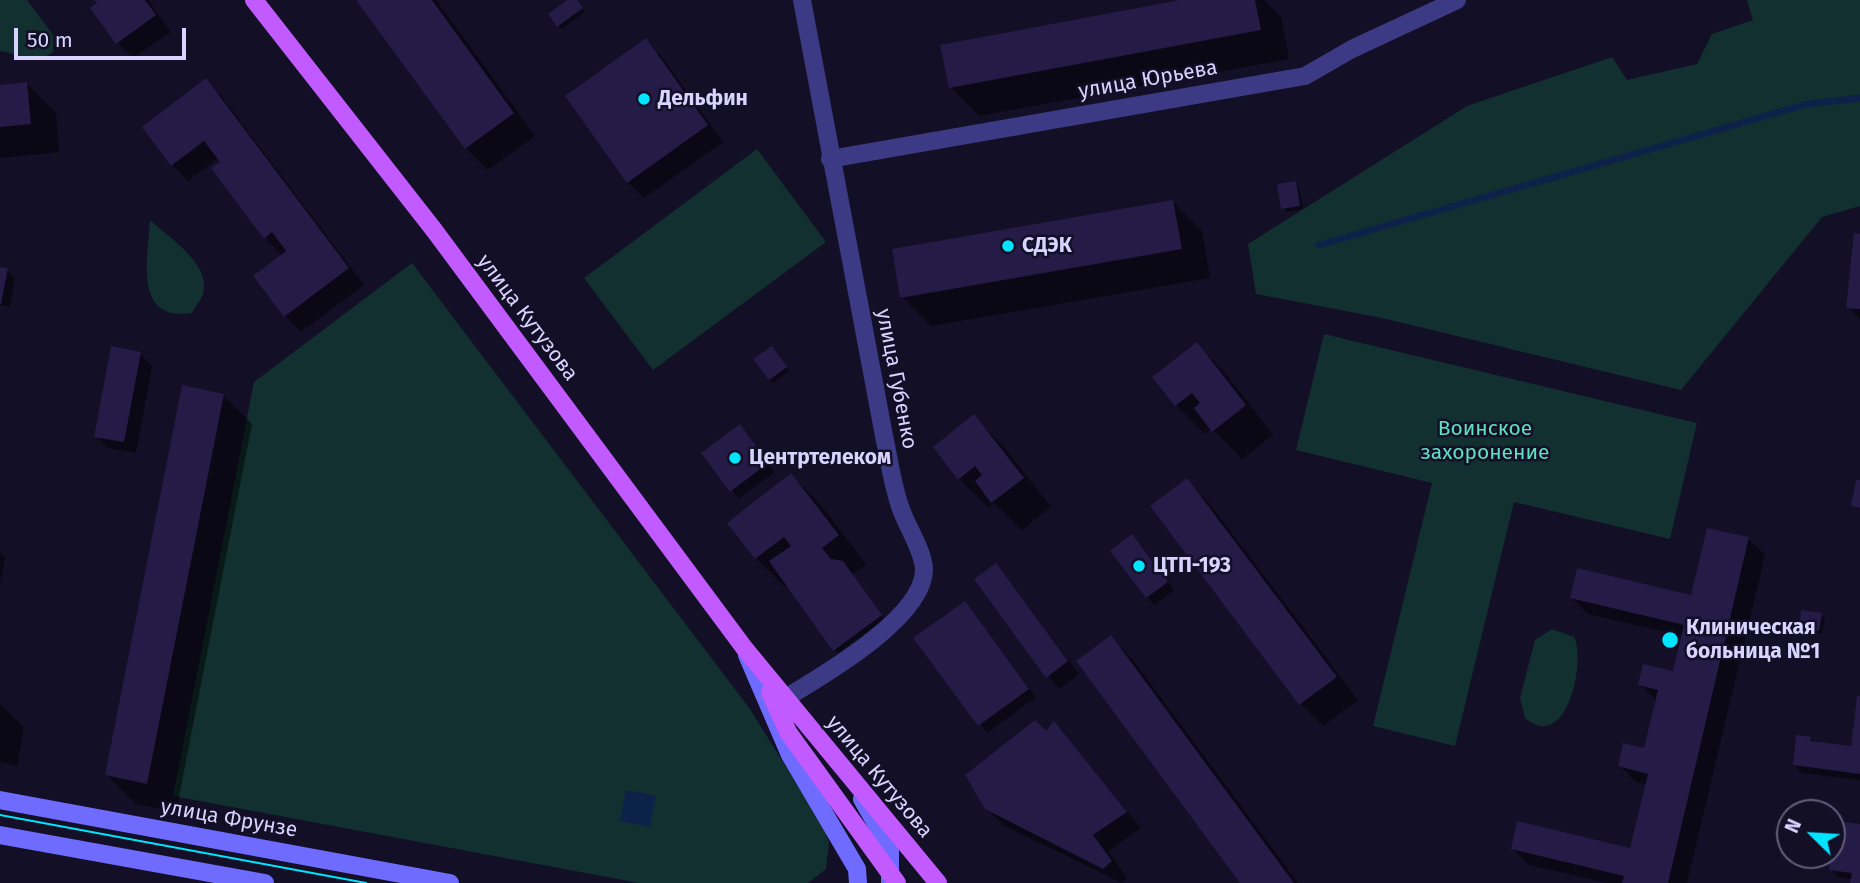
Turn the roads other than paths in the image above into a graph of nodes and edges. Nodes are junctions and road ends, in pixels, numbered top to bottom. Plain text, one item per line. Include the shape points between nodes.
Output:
1 (254, 0) edge
2 (802, 0) edge
3 (1457, 0) edge
4 (830, 159) junction
5 (745, 649) junction
6 (759, 666) junction
7 (784, 699) junction
8 (854, 784) junction
9 (0, 800) edge
10 (0, 835) edge
11 (893, 880) edge
12 (264, 883) edge
13 (450, 883) edge
14 (858, 883) edge
15 (938, 883) edge

1 - 5 main road, улица Кутузова via 435,230
2 - 4 street, улица Губенко
3 - 4 street, улица Юрьева via 1305,76
4 - 7 street, улица Губенко via 900,507 924,566 922,586 908,609 830,671
5 - 6 main road, улица Кутузова
5 - 14 main road via 790,755 857,869
6 - 7 main road, улица Кутузова
6 - 11 main road, улица Кутузова via 788,732
7 - 8 main road, улица Кутузова
8 - 11 main road via 890,848
8 - 15 main road, улица Кутузова
9 - 13 main road, улица Фрунзе
10 - 12 main road

